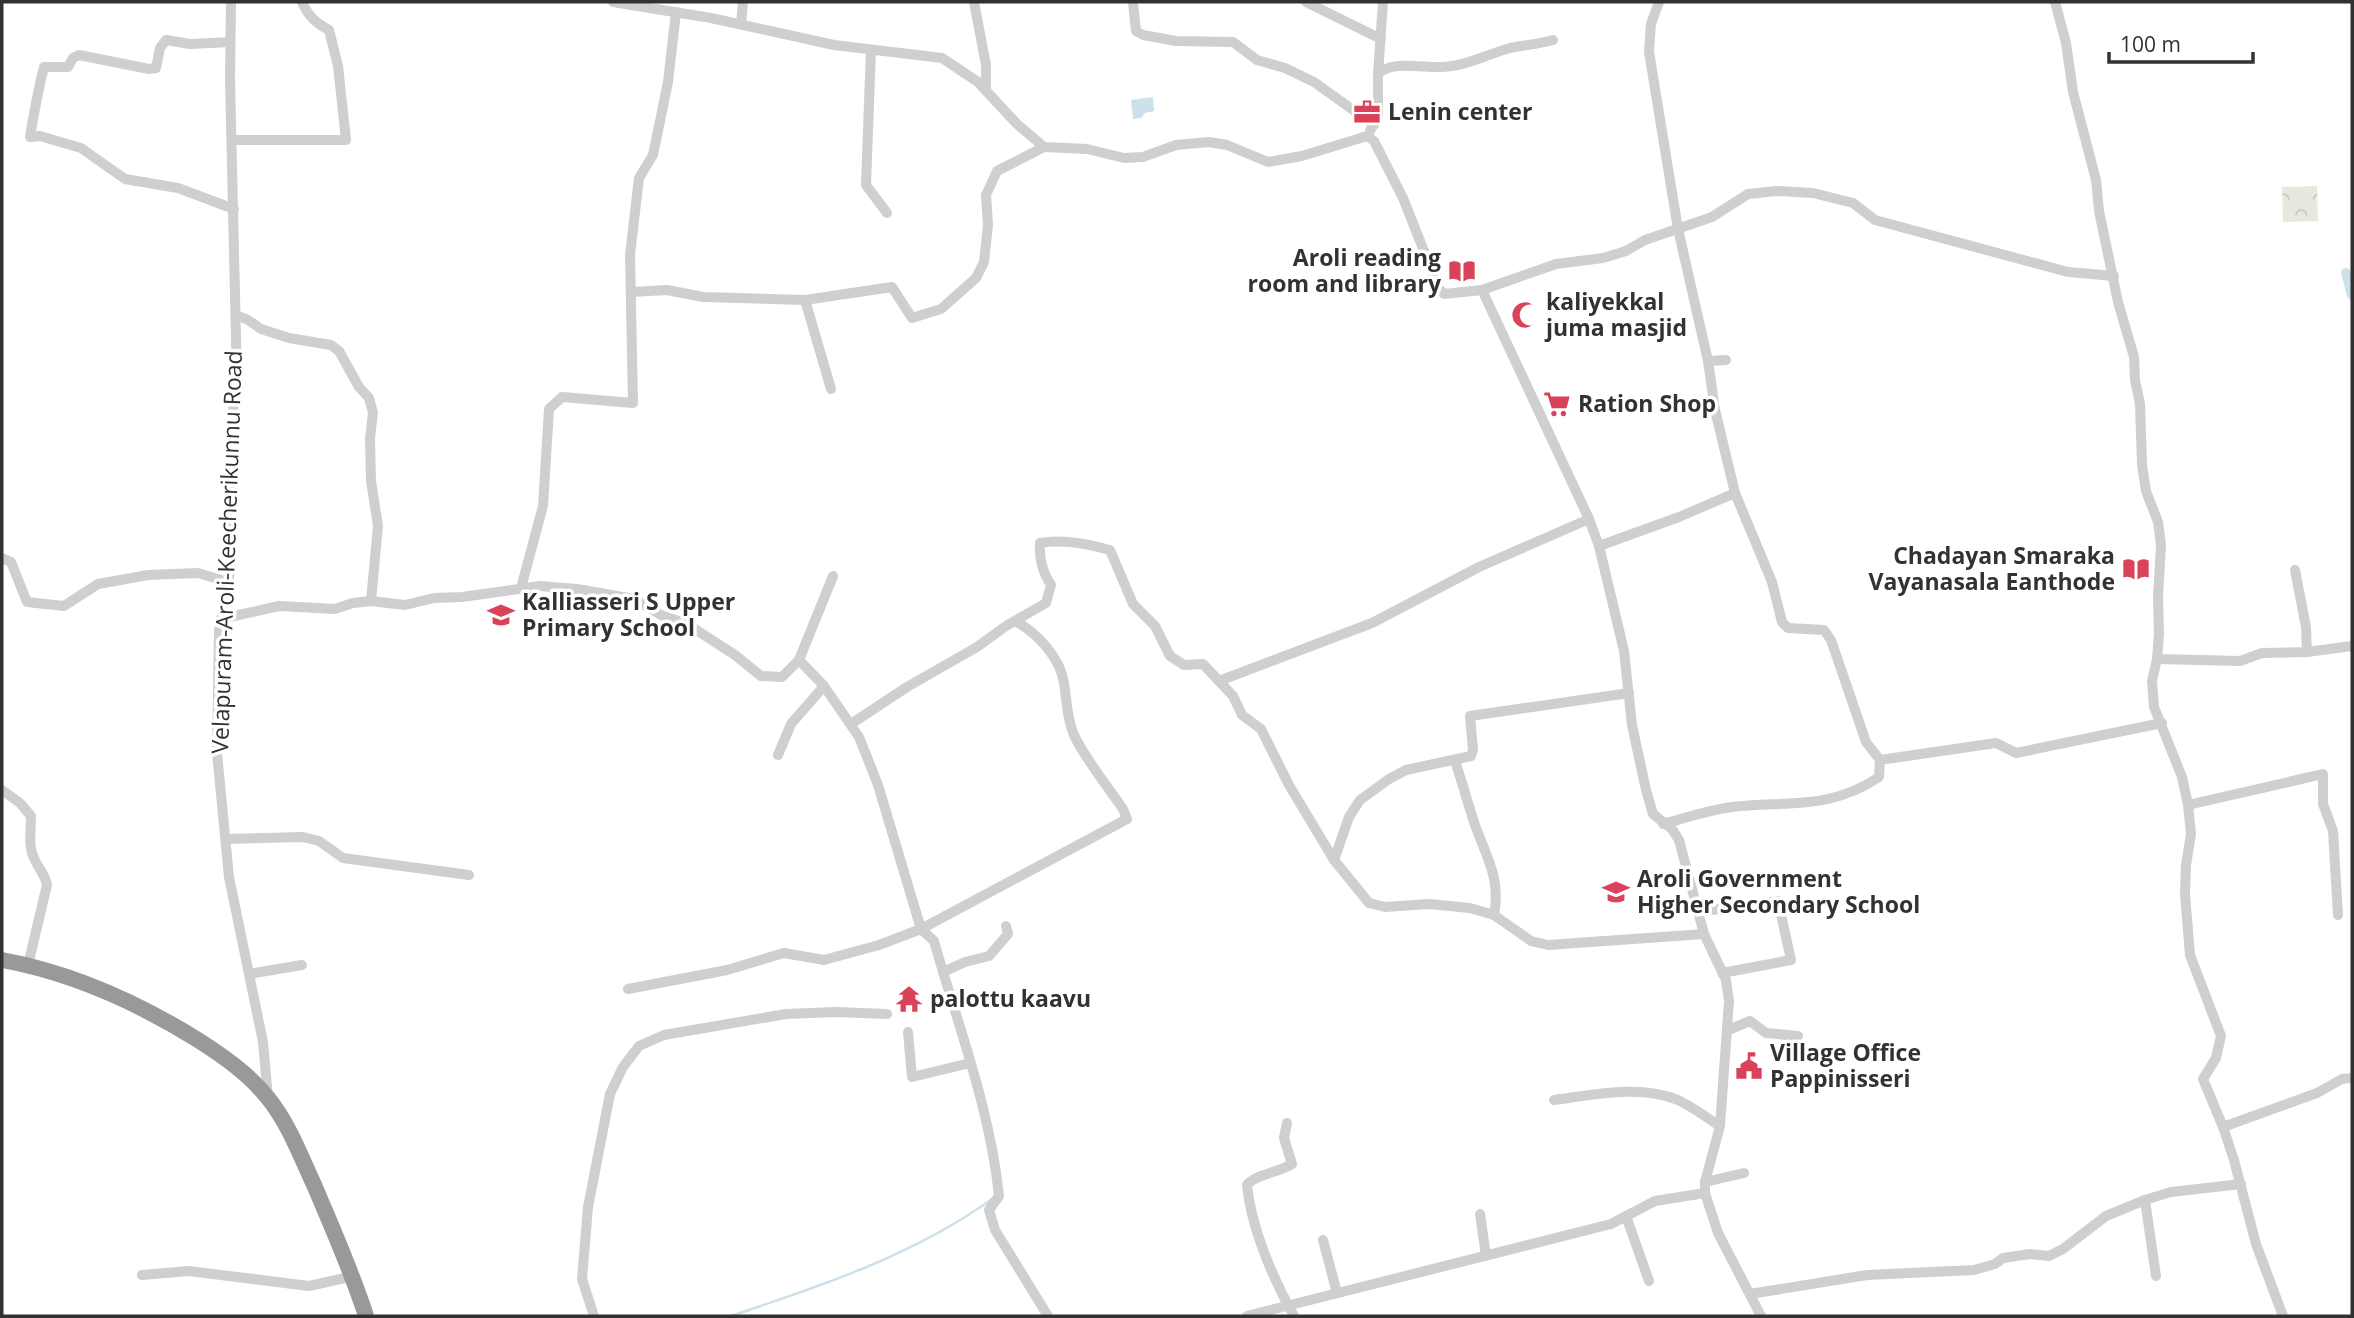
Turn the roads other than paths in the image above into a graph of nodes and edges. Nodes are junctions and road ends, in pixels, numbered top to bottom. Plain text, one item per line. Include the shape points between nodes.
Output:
1 (231, 2) edge
2 (302, 2) edge
3 (615, 2) edge
4 (743, 2) edge
5 (974, 2) edge
6 (1133, 2) edge
7 (1306, 2) edge
8 (1383, 2) edge
9 (1660, 2) edge
10 (2055, 2) edge
11 (676, 12) junction
12 (741, 24) junction
13 (1381, 38) junction
14 (1553, 40) dead end
15 (230, 42) junction
16 (871, 50) junction
17 (1378, 74) junction
18 (986, 91) junction
19 (1374, 125) junction
20 (1367, 136) junction
21 (232, 141) junction
22 (1044, 147) junction
23 (234, 209) junction
24 (887, 213) dead end
25 (1678, 229) junction
26 (2114, 276) junction
27 (1482, 290) junction
28 (631, 292) junction
29 (805, 300) junction
30 (236, 315) junction
31 (1726, 360) dead end
32 (1708, 361) junction
33 (831, 389) dead end
34 (1735, 492) junction
35 (1590, 519) junction
36 (1599, 546) junction
37 (2, 558) edge
38 (2295, 569) dead end
39 (833, 576) dead end
40 (228, 582) junction
41 (521, 588) junction
42 (372, 601) junction
43 (221, 620) junction
44 (1015, 621) junction
45 (2352, 646) edge
46 (2307, 653) junction
47 (2157, 659) junction
48 (799, 660) junction
49 (1219, 681) junction
50 (824, 686) junction
51 (1629, 693) junction
52 (2162, 723) junction
53 (850, 724) junction
54 (778, 755) dead end
55 (1880, 760) junction
56 (1455, 761) junction
57 (2, 790) edge
58 (2189, 805) junction
59 (1663, 824) junction
60 (226, 839) junction
61 (1334, 860) junction
62 (469, 875) dead end
63 (1698, 912) junction
64 (1494, 915) junction
65 (2338, 915) dead end
66 (1006, 926) dead end
67 (921, 929) junction
68 (1704, 934) junction
69 (2, 960) edge
70 (28, 965) junction
71 (302, 965) dead end
72 (943, 972) junction
73 (1722, 973) junction
74 (249, 974) junction
75 (628, 989) dead end
76 (887, 1014) dead end
77 (1728, 1030) junction
78 (908, 1032) dead end
79 (1798, 1036) dead end
80 (970, 1063) junction
81 (2352, 1078) edge
82 (268, 1098) junction
83 (1554, 1100) dead end
84 (1287, 1123) dead end
85 (1720, 1126) junction
86 (2223, 1127) junction
87 (1744, 1173) dead end
88 (2241, 1184) junction
89 (1705, 1188) junction
90 (2145, 1200) junction
91 (1480, 1214) dead end
92 (1626, 1216) junction
93 (1323, 1240) dead end
94 (1486, 1256) junction
95 (142, 1275) dead end
96 (354, 1276) junction
97 (2156, 1276) dead end
98 (1649, 1281) dead end
99 (1336, 1293) junction
100 (1750, 1294) junction
101 (1291, 1311) edge
102 (366, 1316) edge
103 (594, 1316) edge
104 (1048, 1316) edge
105 (1247, 1316) edge
106 (1761, 1316) edge
107 (2283, 1316) edge

1 - 15 street, Velapuram-Aroli-Keecherikunnu Road
2 - 21 street via 311,18 330,30 346,140
3 - 11 street
4 - 12 street
5 - 18 street
6 - 19 street via 1136,31 1143,35 1233,42 1257,60 1314,82
7 - 13 street
8 - 13 street
9 - 25 street via 1651,24 1649,52
10 - 26 street
11 - 12 street
11 - 28 street via 653,155 639,178 630,256
12 - 16 street
13 - 17 street
14 - 17 street via 1444,68 1404,64
15 - 21 street, Velapuram-Aroli-Keecherikunnu Road
15 - 23 street via 166,40 156,68 149,69 79,55 68,67 44,67 30,137 81,148 125,179 178,188
16 - 18 street via 943,58
16 - 24 street via 866,185
17 - 19 street
18 - 22 street
19 - 20 street
20 - 22 street via 1268,162 1209,142 1124,158 1087,149
20 - 27 street via 1404,198 1440,289 1444,294
21 - 23 street, Velapuram-Aroli-Keecherikunnu Road
22 - 29 street via 997,171 986,195 984,261 976,278 941,309 912,318 892,287
23 - 30 street, Velapuram-Aroli-Keecherikunnu Road
25 - 26 street via 1712,217 1748,194 1813,193 1853,203 1875,220 2068,272
25 - 27 street via 1626,251 1556,264
25 - 32 street
26 - 47 street via 2134,357 2142,465 2161,545
27 - 35 street
28 - 29 street via 667,290 703,297
28 - 41 street via 633,403 562,397 549,409 543,506
29 - 33 street
30 - 40 street, Velapuram-Aroli-Keecherikunnu Road
30 - 42 street via 289,338 331,345 369,398 373,413 371,481 378,526
31 - 32 street
32 - 34 street
34 - 36 street
34 - 55 street via 1772,582 1782,622 1788,628 1824,630 1866,742
35 - 36 street
35 - 49 street via 1479,567 1361,628
36 - 51 street
37 - 40 street via 11,562 27,602 64,606 98,584 148,575 198,573
38 - 46 street
39 - 48 street
40 - 43 street, Velapuram-Aroli-Keecherikunnu Road
41 - 42 street via 405,605
41 - 48 street via 552,587 634,599 687,624 761,676 782,677
42 - 43 street via 335,609 279,606
43 - 60 street, Velapuram-Aroli-Keecherikunnu Road via 217,753
44 - 49 street via 1046,603 1050,593 1040,561 1040,543 1056,541 1110,550 1133,604 1155,626 1170,656 1184,665 1203,664
44 - 53 street
44 - 67 street via 1028,628 1056,659 1076,740 1127,819
45 - 46 street
46 - 47 street via 2262,653 2240,661
47 - 52 street via 2152,681 2154,707
48 - 50 street
49 - 61 street via 1242,715 1261,729
50 - 53 street
50 - 54 street via 791,724
51 - 56 street via 1470,716 1473,750 1471,756
51 - 59 street via 1646,790 1653,814
52 - 55 street via 2016,753 1996,743
52 - 58 street
53 - 67 street via 878,785
55 - 59 street via 1879,777 1828,800 1730,807
56 - 61 street via 1406,771 1360,800
56 - 64 street via 1495,875
57 - 70 street via 31,816 33,858 46,877
58 - 65 street via 2323,774 2323,804 2333,831
58 - 86 street via 2186,928 2190,955 2221,1035 2216,1058 2203,1079
59 - 63 street via 1679,840
60 - 62 street via 303,837 319,841 342,858
60 - 74 street, Velapuram-Aroli-Keecherikunnu Road
61 - 64 street via 1375,906 1429,904
63 - 68 street
63 - 73 street via 1778,901 1791,960
64 - 68 street via 1531,941 1548,944
66 - 72 street via 1007,934 989,956
67 - 72 street via 934,940
67 - 75 street via 824,960 784,953 727,970
68 - 73 street
69 - 70 highway
70 - 82 highway via 108,991 170,1022 218,1053
71 - 74 street
72 - 80 street
73 - 77 street via 1729,1001
74 - 82 street, Velapuram-Aroli-Keecherikunnu Road via 263,1042
76 - 103 street via 786,1014 676,1032 639,1046 622,1067 610,1094 588,1207 582,1279
77 - 79 street via 1750,1021 1766,1033
77 - 85 street
78 - 80 street via 912,1077
80 - 104 street via 984,1103 997,1174 999,1196 989,1210 995,1230
81 - 86 street
82 - 96 highway via 285,1122
83 - 85 street via 1624,1091 1658,1095 1678,1100
84 - 101 street via 1284,1138 1292,1164 1251,1179 1247,1185 1265,1251
85 - 89 street
86 - 88 street
87 - 89 street
88 - 90 street via 2171,1192
88 - 107 street via 2256,1244
89 - 92 street via 1654,1201
89 - 100 street via 1718,1233
90 - 97 street
90 - 100 street via 2106,1216 2049,1256 2003,1258 1974,1270 1867,1275
91 - 94 street
92 - 94 street via 1611,1224
92 - 98 street
93 - 99 street
94 - 99 street
95 - 96 street via 189,1271 309,1286
96 - 102 highway
99 - 101 street
100 - 106 street
101 - 105 street

